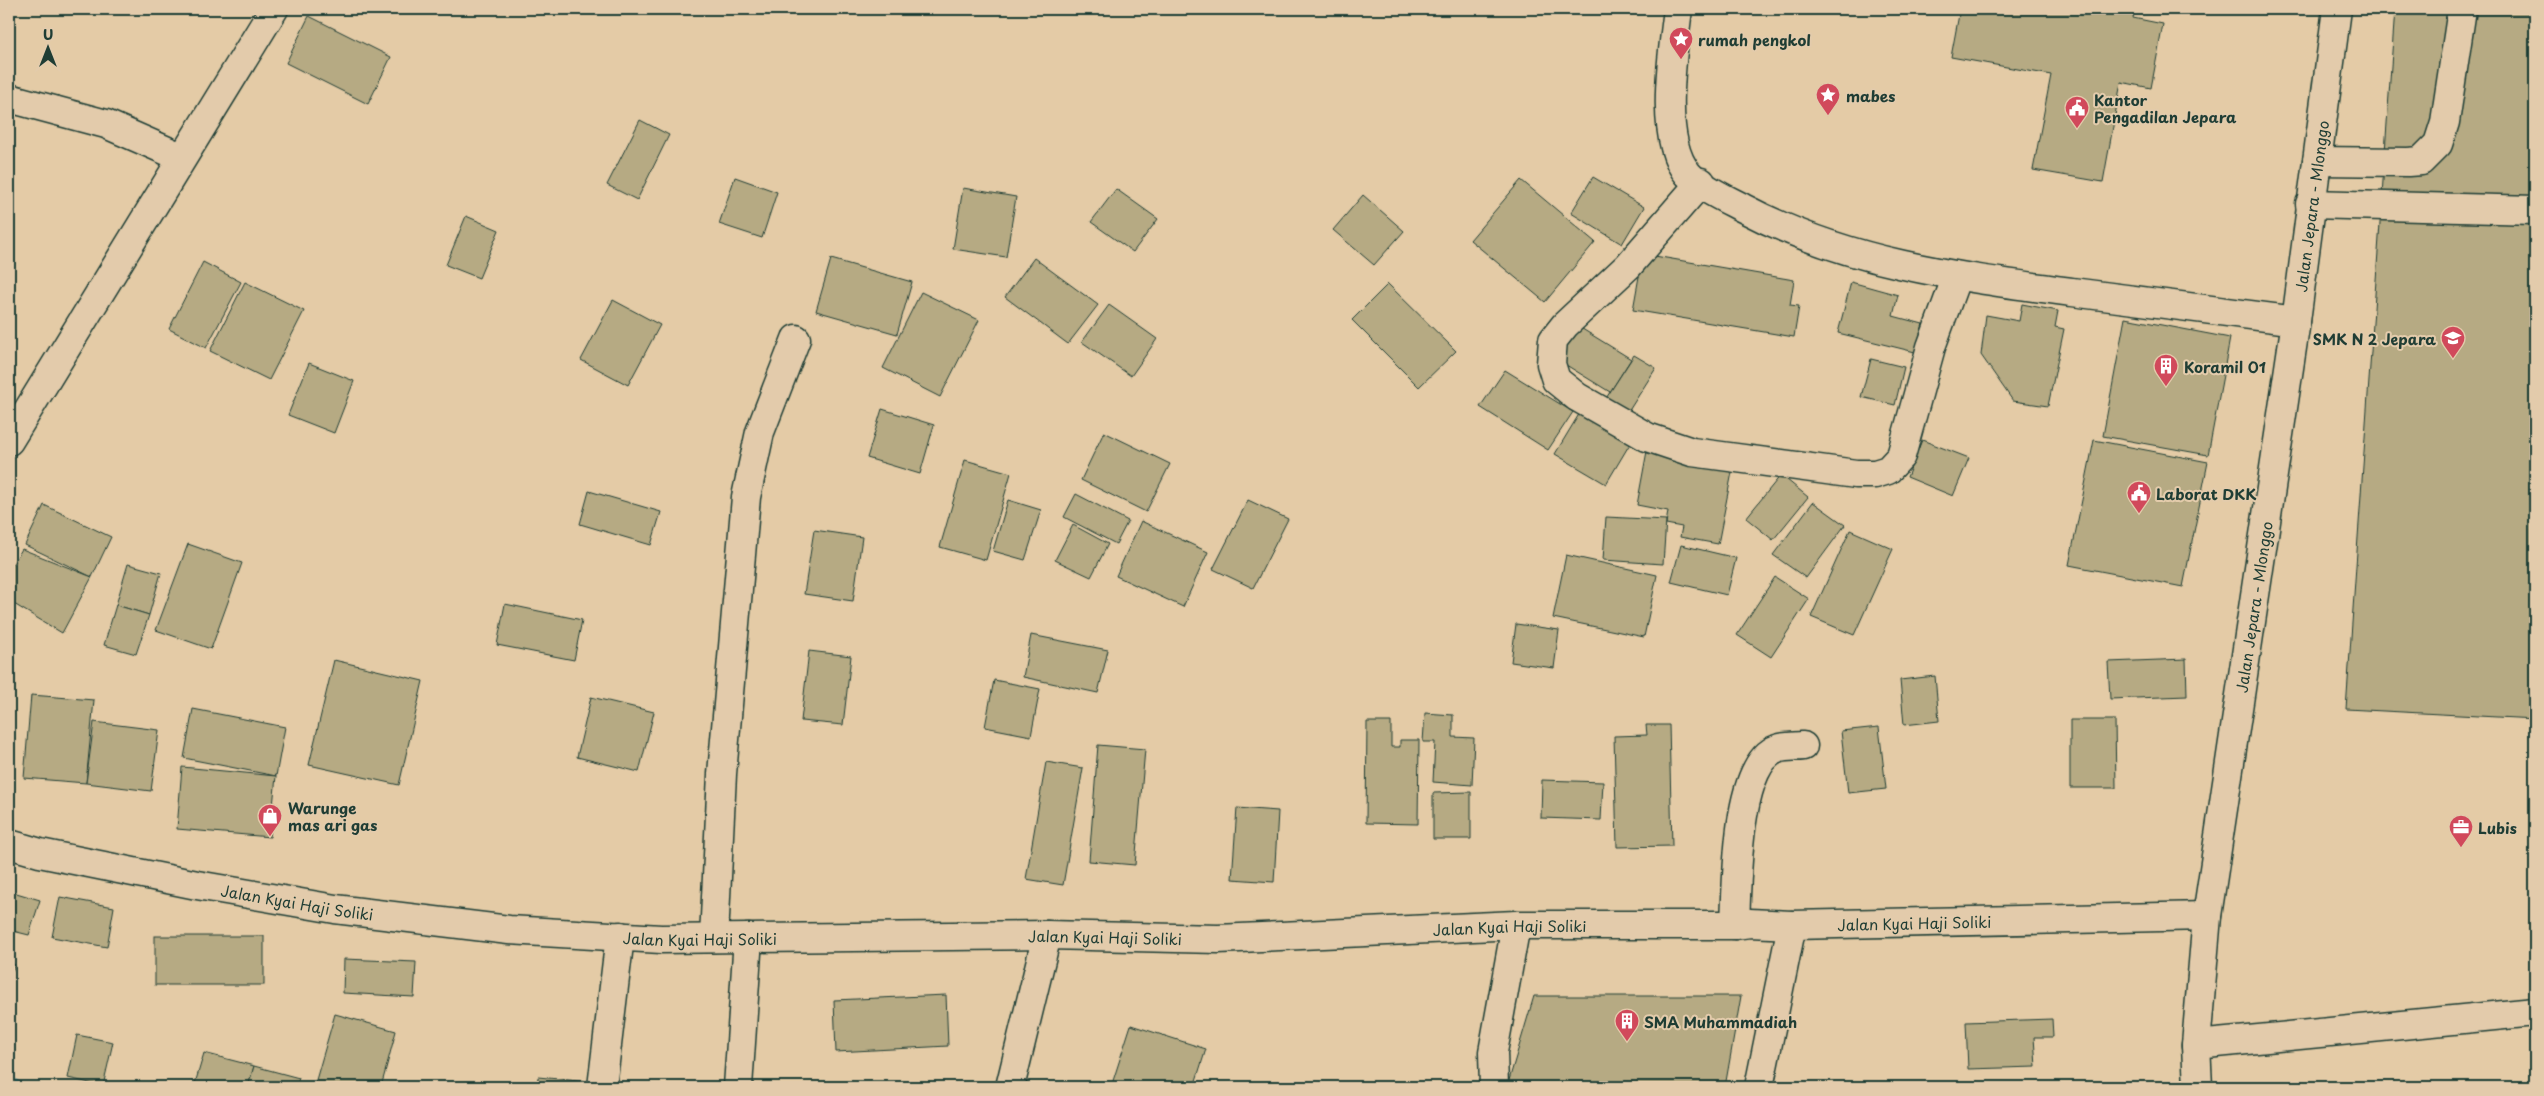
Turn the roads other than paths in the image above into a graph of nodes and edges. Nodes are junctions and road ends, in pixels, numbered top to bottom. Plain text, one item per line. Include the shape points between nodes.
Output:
1 (274, 9) edge
2 (1678, 9) edge
3 (2336, 9) edge
4 (2462, 9) edge
5 (9, 98) edge
6 (181, 157) junction
7 (2317, 161) junction
8 (1701, 182) junction
9 (2310, 204) junction
10 (2535, 210) edge
11 (1957, 276) junction
12 (2296, 321) junction
13 (796, 339) dead end
14 (9, 441) edge
15 (1803, 746) dead end
16 (9, 844) edge
17 (2207, 916) junction
18 (1516, 925) junction
19 (1735, 925) junction
20 (1792, 925) junction
21 (1047, 935) junction
22 (620, 936) junction
23 (714, 938) junction
24 (748, 938) junction
25 (2535, 1012) edge
26 (2196, 1045) junction
27 (602, 1087) edge
28 (738, 1087) edge
29 (1010, 1087) edge
30 (1494, 1087) edge
31 (1759, 1087) edge
32 (2198, 1087) edge

1 - 6 street
2 - 8 street via 1670,79 1672,132 1688,175
3 - 7 street, Jalan Jepara - Mlonggo
4 - 7 street via 2445,122 2438,144 2428,155 2420,161 2408,162
5 - 6 street via 106,124
6 - 14 street
7 - 9 street, Jalan Jepara - Mlonggo
8 - 11 street via 1720,196 1780,228 1858,255
8 - 11 street via 1628,266 1565,325 1554,340 1551,364 1556,380 1577,398 1647,437 1692,452 1856,474 1888,470 1901,456 1931,348
9 - 10 street
9 - 12 street, Jalan Jepara - Mlonggo
11 - 12 street
12 - 17 street, Jalan Jepara - Mlonggo
13 - 23 street via 760,432 746,497 722,774
15 - 19 street via 1776,749 1761,762 1749,785 1741,822
16 - 22 street, Jalan Kyai Haji Soliki via 197,885 335,909 508,930
17 - 20 street, Jalan Kyai Haji Soliki
17 - 26 street, Jalan Jepara - Mlonggo
18 - 19 street, Jalan Kyai Haji Soliki
18 - 21 street, Jalan Kyai Haji Soliki via 1218,939
18 - 30 street via 1493,1052
19 - 20 street, Jalan Kyai Haji Soliki
20 - 31 street
21 - 24 street, Jalan Kyai Haji Soliki
21 - 29 street
22 - 23 street, Jalan Kyai Haji Soliki
22 - 27 street
23 - 24 street, Jalan Kyai Haji Soliki
24 - 28 street
25 - 26 street
26 - 32 street, Jalan Jepara - Mlonggo

